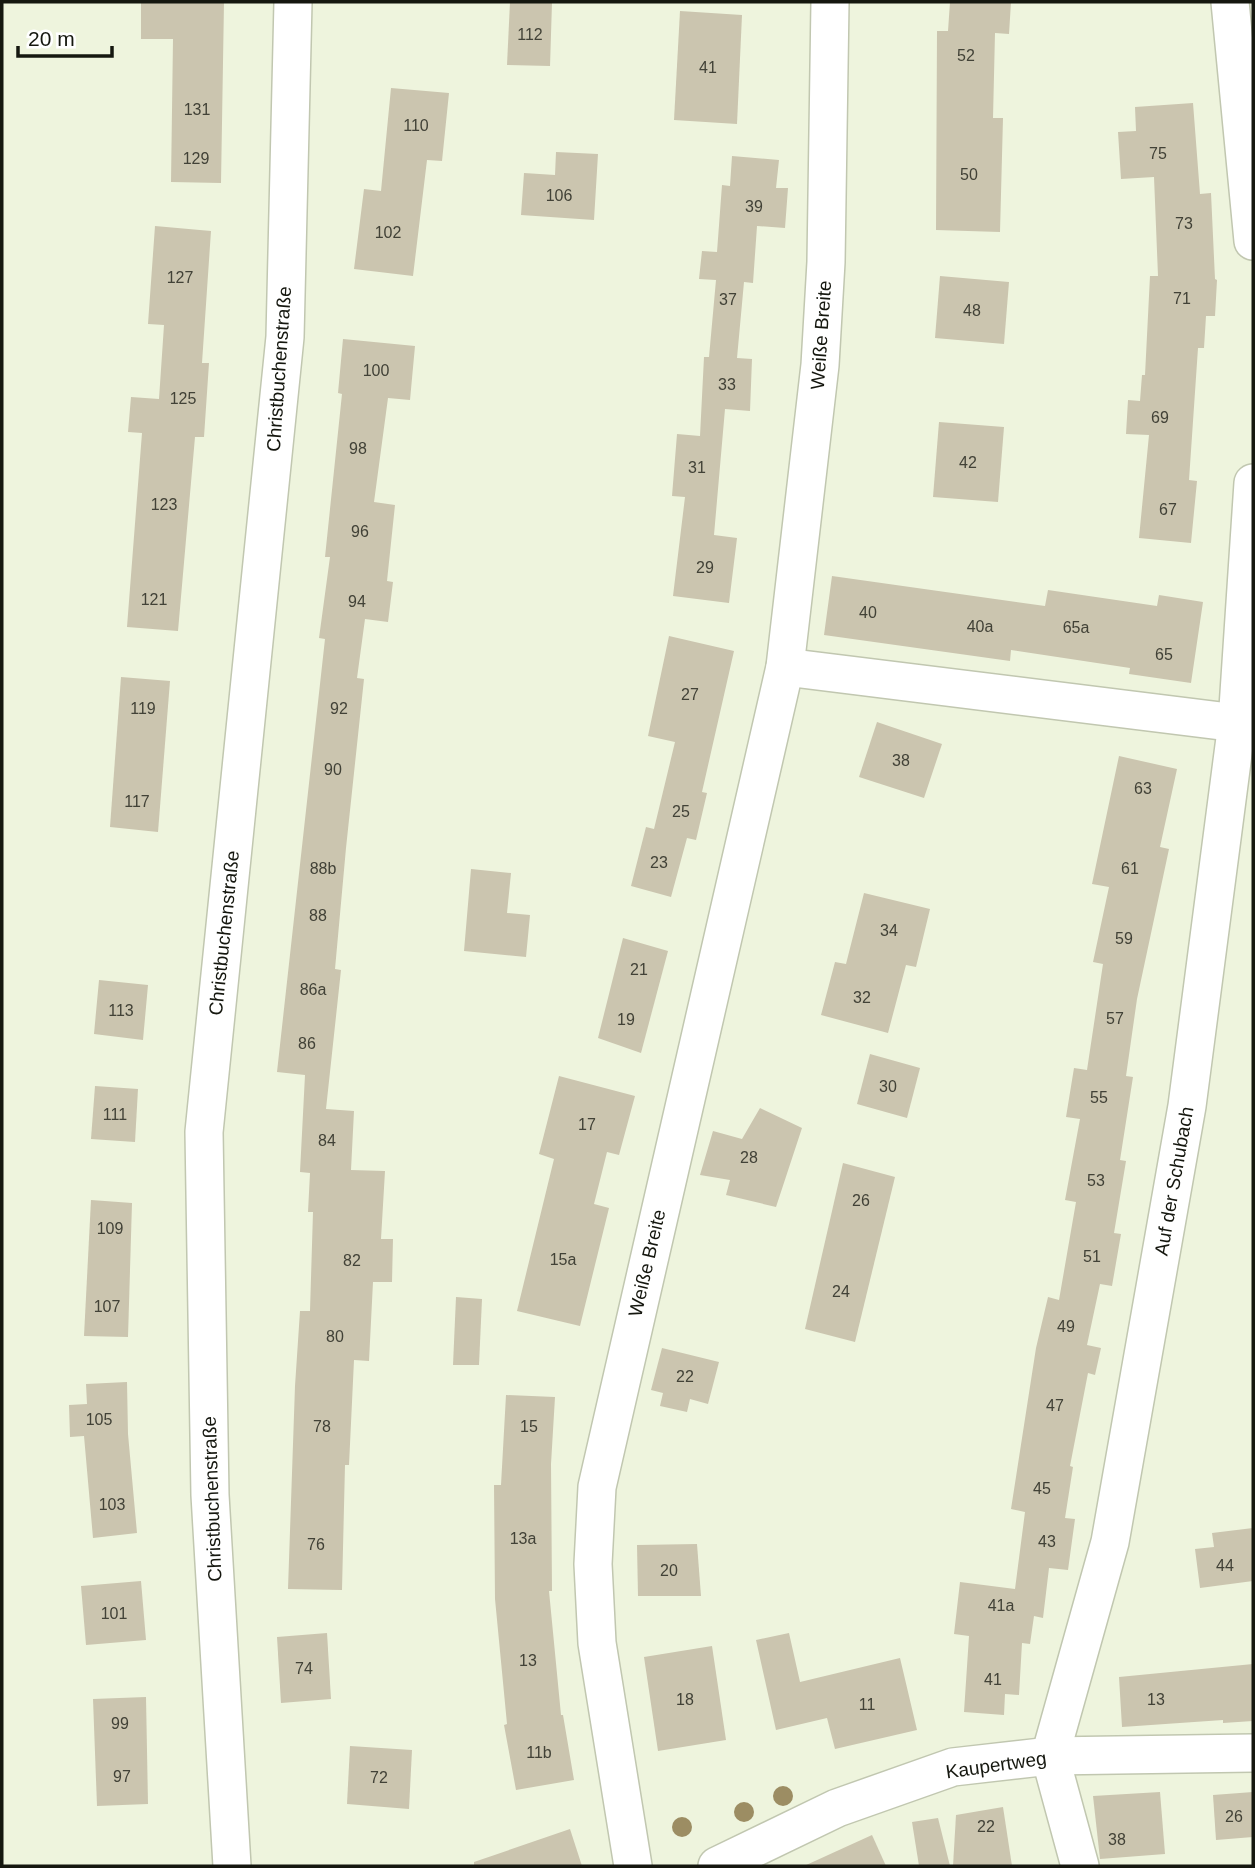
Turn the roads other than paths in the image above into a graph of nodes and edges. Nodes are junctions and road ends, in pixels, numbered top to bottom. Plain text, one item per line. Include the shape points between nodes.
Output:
1 (293, 2) edge
2 (830, 2) edge
3 (1230, 2) edge
4 (1253, 241) edge
5 (1253, 483) edge
6 (785, 667) junction
7 (1237, 723) junction
8 (1253, 1753) edge
9 (1050, 1756) junction
10 (232, 1866) edge
11 (633, 1866) edge
12 (716, 1866) edge
13 (1080, 1866) edge

1 - 10 street, Christbuchenstraße via 285,337 204,1132 210,1495
2 - 6 street, Weiße Breite via 827,262 820,365
3 - 4 street
5 - 7 street, Auf der Schubach
6 - 7 street
6 - 11 street, Weiße Breite via 597,1487 593,1564 597,1643
7 - 9 street, Auf der Schubach via 1187,1106 1110,1542
8 - 9 street, Kaupertweg
9 - 12 street, Kaupertweg via 953,1767 837,1808
9 - 13 street

